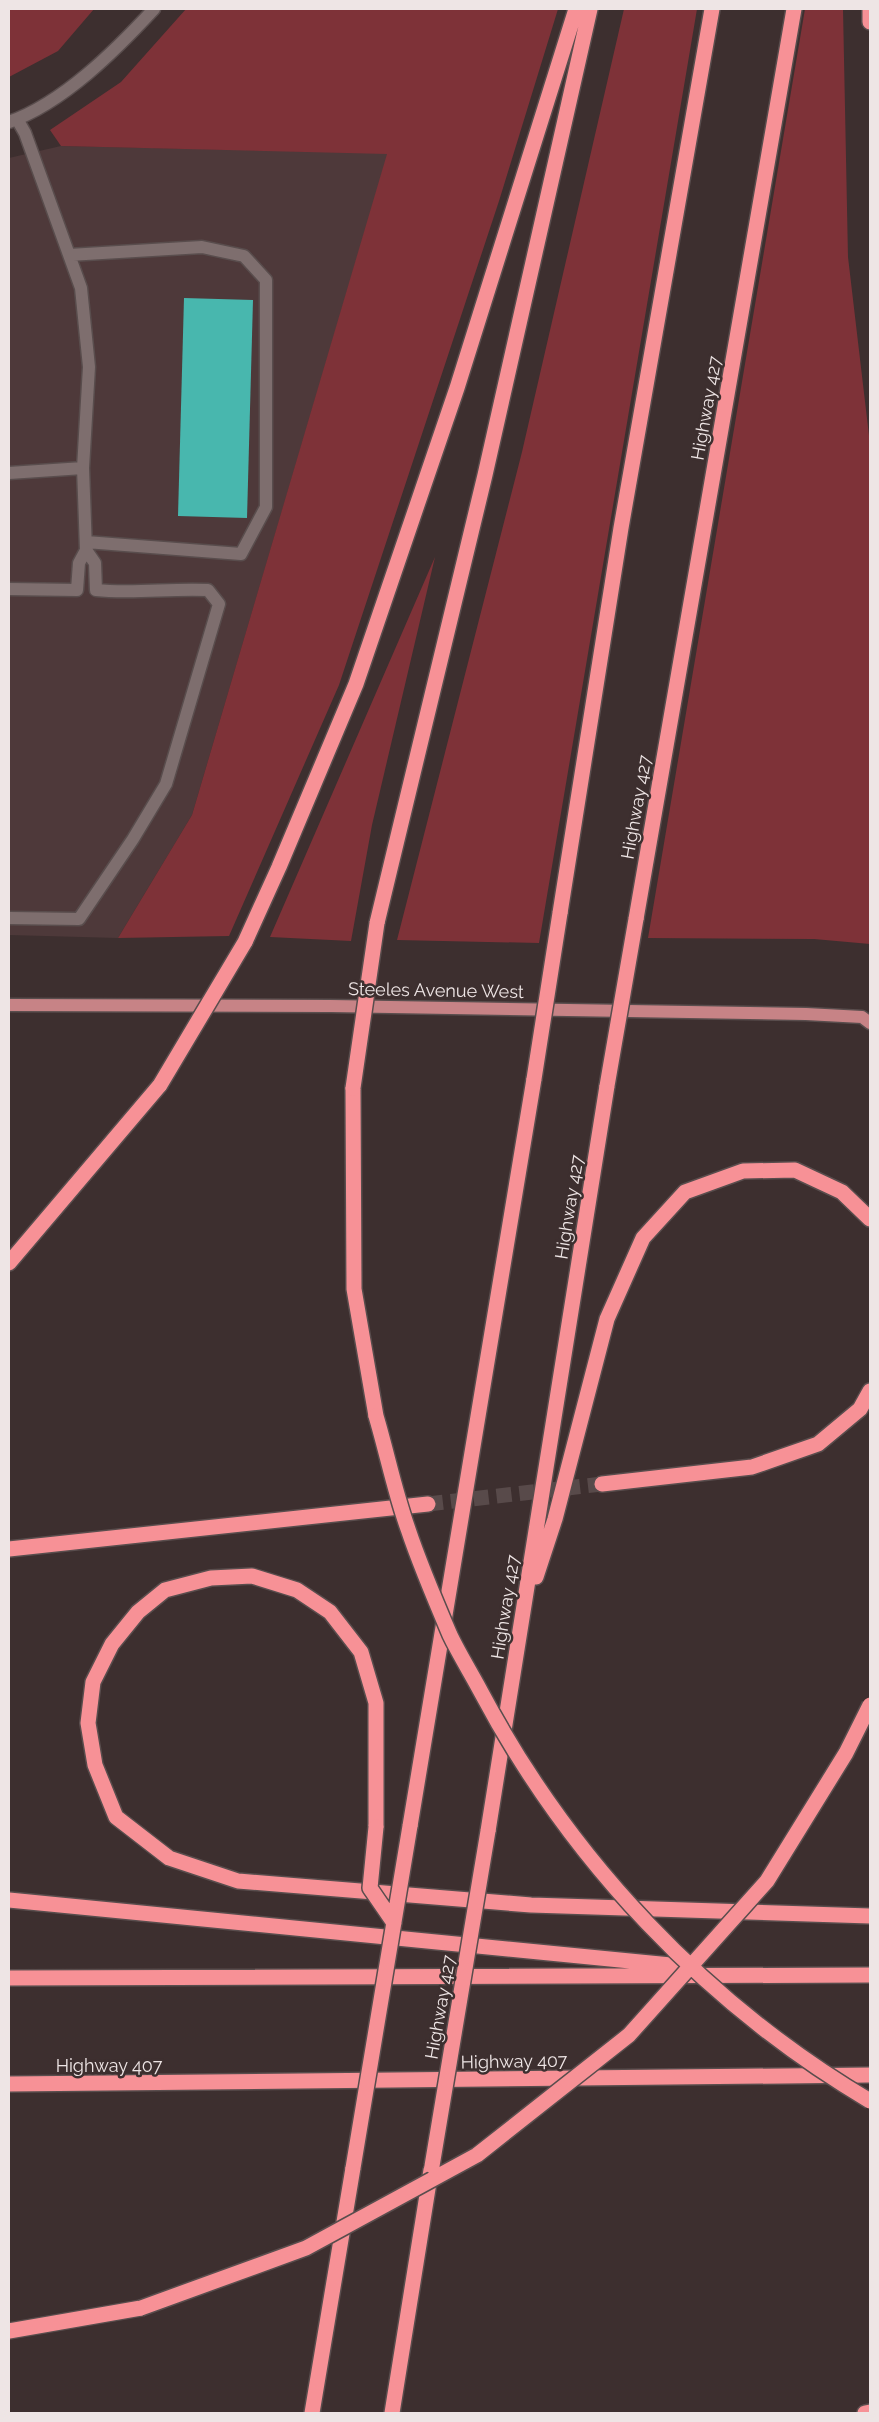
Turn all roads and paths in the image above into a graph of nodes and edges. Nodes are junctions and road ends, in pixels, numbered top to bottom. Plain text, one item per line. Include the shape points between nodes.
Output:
1 (154, 9) edge
2 (576, 9) edge
3 (590, 9) edge
4 (712, 9) edge
5 (794, 9) edge
6 (870, 9) edge
7 (870, 22) edge
8 (13, 121) edge
9 (69, 255) junction
10 (83, 468) junction
11 (9, 473) edge
12 (86, 546) junction
13 (9, 589) edge
14 (9, 918) edge
15 (9, 1006) edge
16 (868, 1017) edge
17 (870, 1220) edge
18 (9, 1263) edge
19 (870, 1391) edge
20 (602, 1484) tunnel mouth
21 (428, 1504) tunnel mouth
22 (9, 1549) edge
23 (522, 1619) junction
24 (870, 1705) edge
25 (9, 1900) edge
26 (870, 1916) edge
27 (394, 1923) junction
28 (780, 1975) junction
29 (870, 1975) edge
30 (9, 1978) edge
31 (870, 2075) edge
32 (9, 2084) edge
33 (870, 2101) edge
34 (9, 2331) edge
35 (870, 2412) edge
36 (312, 2413) edge
37 (392, 2413) edge
38 (865, 2413) edge

1 - 8 street via 98,65 57,96
2 - 18 highway, bridge via 458,388 356,684 279,867 245,942 160,1085
3 - 33 highway, bridge via 485,475 378,923 352,1088 354,1289 376,1416 408,1528 451,1636 506,1739 571,1836 647,1924 732,2004 825,2074
4 - 27 highway, bridge via 621,528 534,1079
5 - 23 highway, Highway 427, bridge via 607,1086
6 - 7 highway
8 - 9 street via 25,133
9 - 10 street via 81,288 89,367
9 - 12 street via 202,247 244,256 266,280 266,507 241,554
10 - 11 street
10 - 12 street
12 - 13 street via 79,563 77,590
12 - 14 street via 95,562 96,590 208,590 219,604 166,784 133,839 79,919
15 - 16 main road, Steeles Avenue West via 331,1006
17 - 23 highway via 842,1192 795,1170 743,1171 685,1192 643,1238 607,1319 555,1519
19 - 20 highway via 860,1409 818,1444 752,1467
21 - 22 highway
23 - 37 highway, Highway 427, bridge
24 - 34 highway, bridge via 846,1754 767,1881 629,2035 477,2155 306,2248 141,2308
25 - 28 highway
26 - 27 highway, bridge via 532,1905 238,1881 169,1858 116,1817 94,1765 88,1723 93,1682 112,1644 138,1612 165,1590 211,1578 252,1576 296,1590 330,1612 361,1652 376,1703 376,1827 370,1888
27 - 36 highway, bridge
28 - 29 highway
28 - 30 highway
31 - 32 highway, Highway 407
35 - 38 highway

